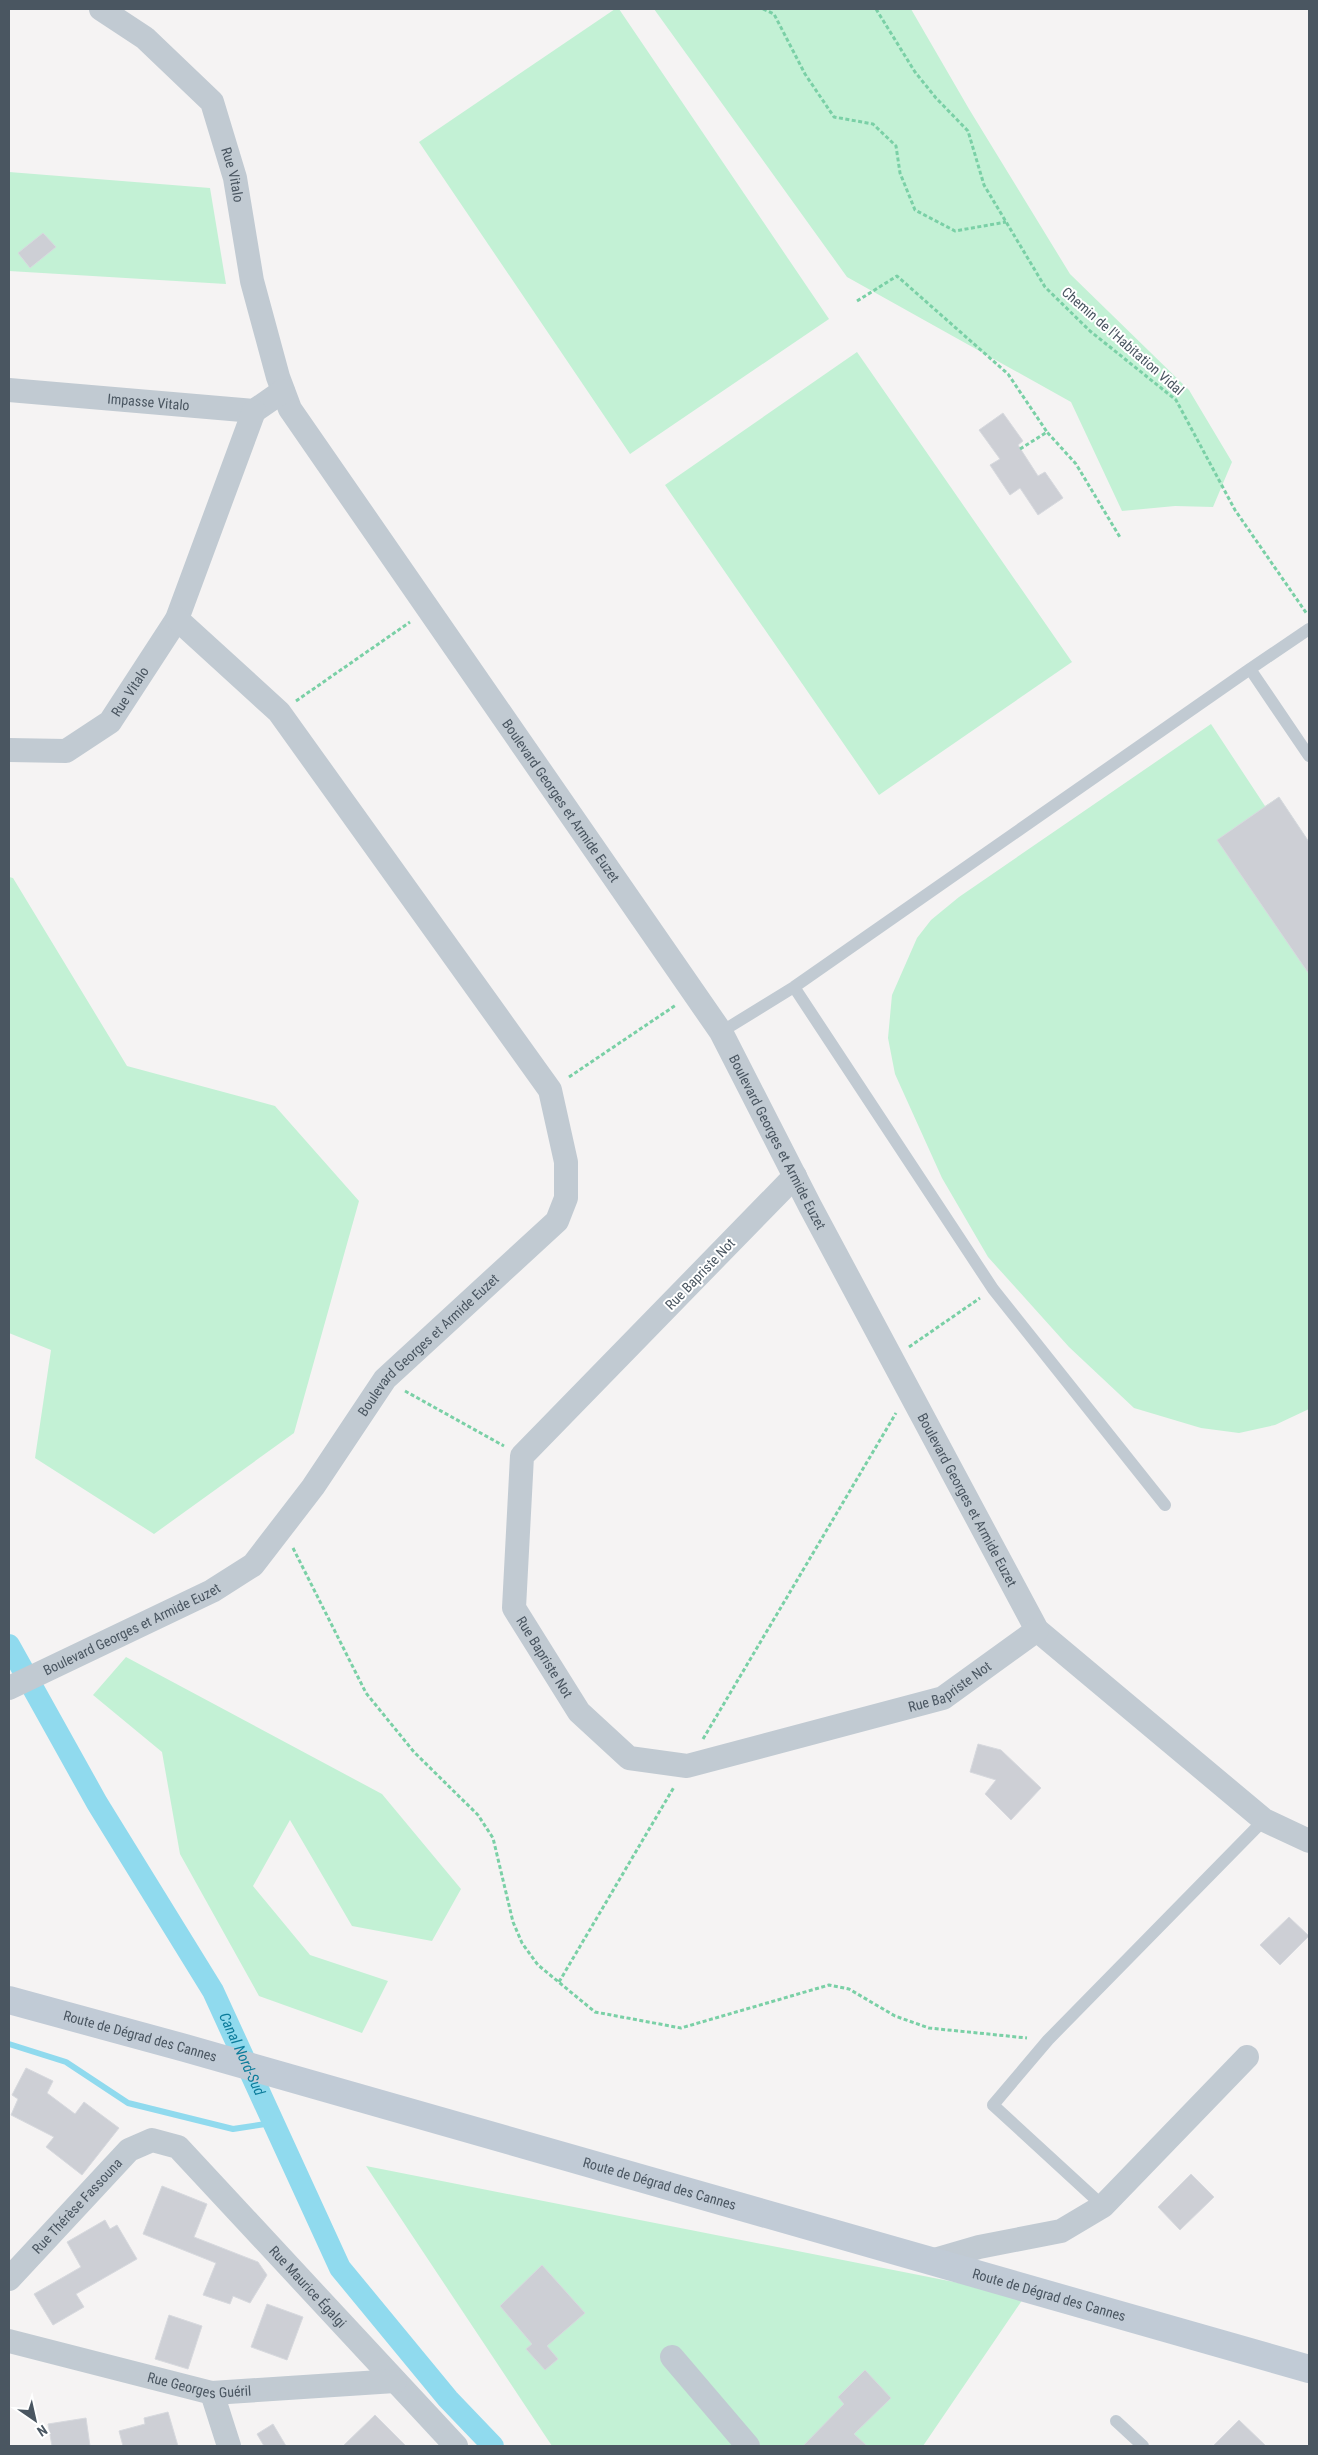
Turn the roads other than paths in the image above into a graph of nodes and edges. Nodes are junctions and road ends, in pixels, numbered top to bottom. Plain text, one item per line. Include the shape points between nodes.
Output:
1 (101, 9) edge
2 (9, 390) edge
3 (283, 391) junction
4 (254, 411) junction
5 (177, 619) junction
6 (1309, 628) edge
7 (1250, 669) junction
8 (9, 750) edge
9 (1309, 756) edge
10 (794, 987) junction
11 (721, 1032) junction
12 (795, 1176) junction
13 (1165, 1505) dead end
14 (1037, 1630) junction
15 (9, 1688) edge
16 (1264, 1820) junction
17 (1309, 1841) edge
18 (9, 2000) edge
19 (1247, 2057) dead end
20 (152, 2140) joint
21 (1103, 2206) junction
22 (931, 2261) junction
23 (9, 2279) edge
24 (9, 2341) edge
25 (672, 2357) dead end
26 (1309, 2369) edge
27 (395, 2381) junction
28 (212, 2393) junction
29 (1116, 2421) dead end
30 (229, 2446) edge
31 (456, 2446) edge
32 (748, 2446) edge
33 (1143, 2446) edge

1 - 3 street, Rue Vitalo via 145,38 212,102 235,178 252,281
2 - 4 street, Impasse Vitalo
3 - 4 street
3 - 11 street, Boulevard Georges et Armide Euzet via 290,409
4 - 5 street, Rue Vitalo
5 - 8 street, Rue Vitalo via 110,722 66,751
5 - 15 street, Boulevard Georges et Armide Euzet via 279,712 550,1090 566,1162 566,1198 557,1221 385,1379 313,1487 253,1565 212,1591
6 - 7 lane
7 - 9 lane
7 - 10 lane
10 - 11 lane
10 - 13 lane via 993,1288
11 - 12 street, Boulevard Georges et Armide Euzet
12 - 14 street, Boulevard Georges et Armide Euzet
12 - 14 street, Rue Bapriste Not via 522,1456 514,1608 580,1712 629,1758 687,1766 943,1698
14 - 16 street, Boulevard Georges et Armide Euzet
16 - 17 street, Boulevard Georges et Armide Euzet
16 - 21 lane via 1048,2040 993,2105
18 - 22 street, Route de Dégrad des Cannes
19 - 21 street
20 - 23 street, Rue Thérèse Fassouna via 129,2150
20 - 27 street, Rue Maurice Égalgi via 178,2147
21 - 22 street via 1060,2231 979,2247
22 - 26 street, Route de Dégrad des Cannes
24 - 28 street, Rue Georges Guéril
25 - 32 street
27 - 28 street, Rue Georges Guéril
27 - 31 street, Rue Maurice Égalgi
28 - 30 street
29 - 33 lane

